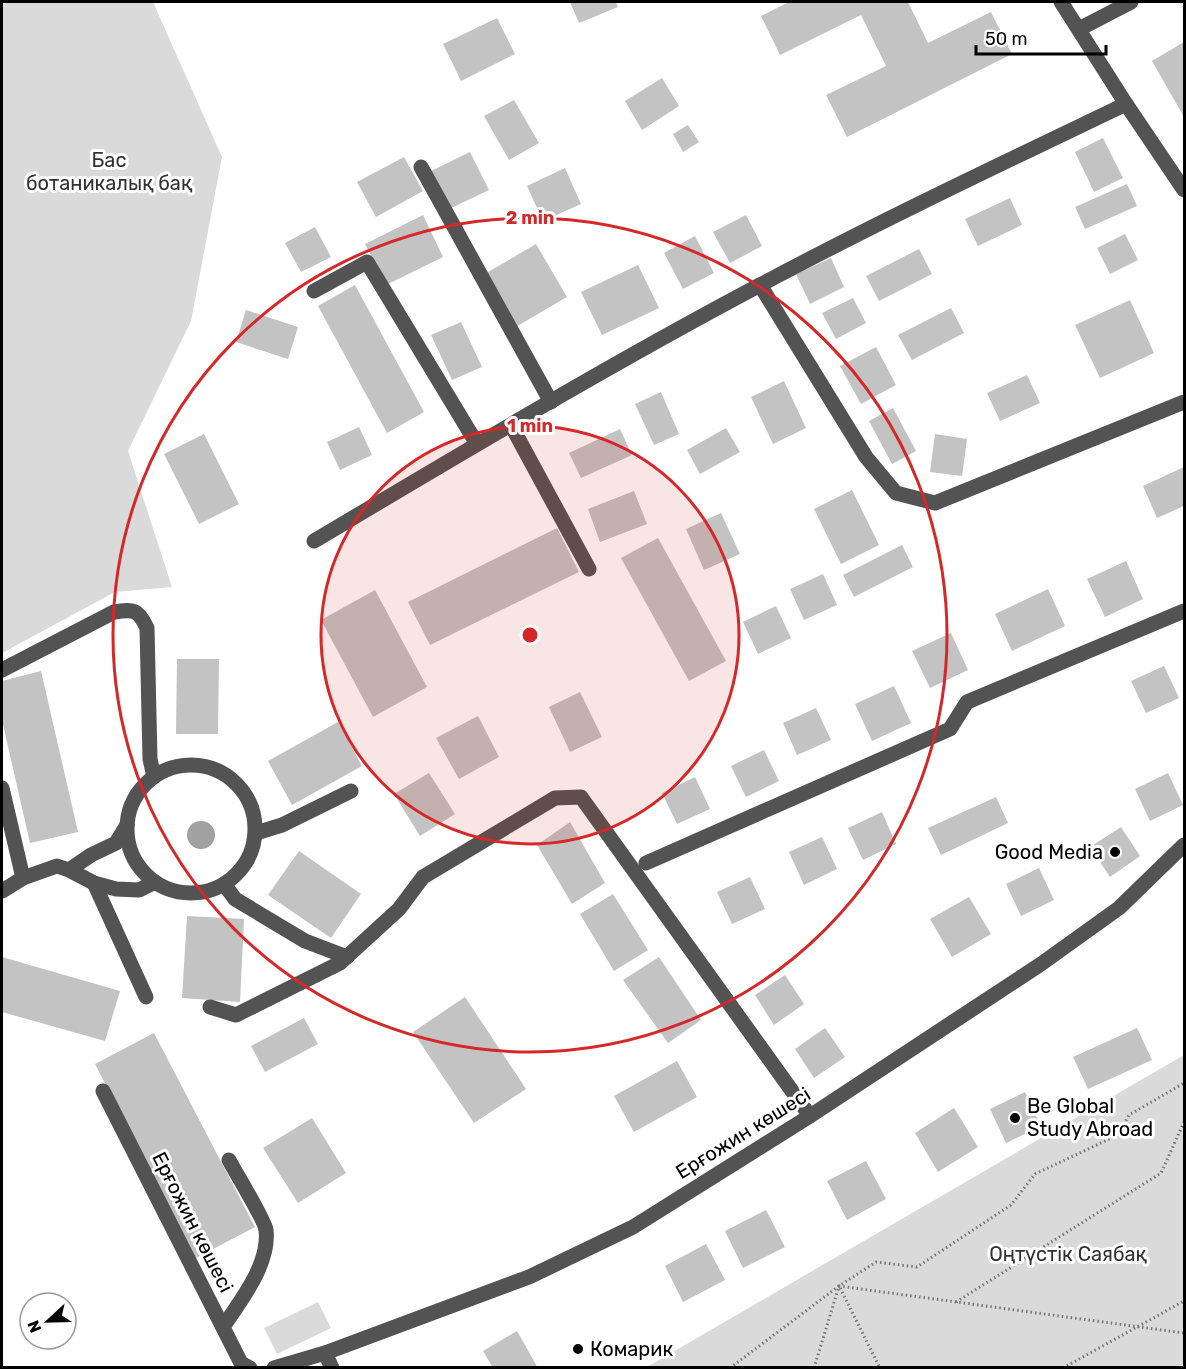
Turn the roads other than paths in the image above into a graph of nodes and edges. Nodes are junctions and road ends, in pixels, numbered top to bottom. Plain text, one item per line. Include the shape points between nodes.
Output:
1 (1061, 2) edge
2 (1131, 2) edge
3 (1079, 29) junction
4 (1126, 104) junction
5 (421, 167) dead end
6 (1185, 190) edge
7 (760, 285) junction
8 (314, 291) dead end
9 (551, 402) junction
10 (1185, 402) edge
11 (511, 425) junction
12 (477, 444) junction
13 (314, 541) dead end
14 (589, 569) dead end
15 (1185, 611) edge
16 (2, 670) edge
17 (154, 777) junction
18 (2, 788) edge
19 (351, 791) dead end
20 (127, 825) junction
21 (256, 833) junction
22 (1185, 845) edge
23 (646, 863) dead end
24 (69, 870) junction
25 (22, 878) junction
26 (155, 882) junction
27 (94, 883) junction
28 (224, 884) junction
29 (2, 891) edge
30 (347, 957) junction
31 (146, 997) dead end
32 (210, 1007) dead end
33 (103, 1091) dead end
34 (810, 1116) junction
35 (229, 1160) dead end
36 (223, 1326) junction
37 (325, 1353) junction
38 (250, 1368) edge
39 (274, 1368) edge
40 (332, 1368) edge

1 - 3 street
2 - 3 street
3 - 4 street
4 - 6 street
4 - 7 street
5 - 9 street
7 - 9 street
7 - 10 street via 866,457 896,493 935,503
8 - 12 street via 367,262
9 - 11 street
11 - 12 street
11 - 14 street
12 - 13 street
15 - 23 street via 967,702 950,729
16 - 17 street via 114,612 131,610 141,615 147,628 150,759
17 - 20 street via 135,798
17 - 21 street via 174,767 192,765 225,775 249,801
18 - 25 street
19 - 21 street via 282,825
20 - 24 street via 116,843
20 - 26 street via 134,857
21 - 28 street via 250,855 239,872
22 - 34 street, Ерғожин көшесі via 1119,908
24 - 25 street via 57,866
24 - 27 street
25 - 29 street
26 - 27 street via 139,890
26 - 28 street via 189,893
27 - 31 street
28 - 30 street via 235,899 305,941
30 - 32 street via 236,1015
30 - 34 street via 399,909 423,877 555,798 581,797
33 - 36 street, Ерғожин көшесі
34 - 37 street, Ерғожин көшесі via 623,1232 529,1277
35 - 36 street via 267,1228 254,1280
36 - 38 street, Ерғожин көшесі via 242,1363
37 - 39 street, Ерғожин көшесі
37 - 40 street

